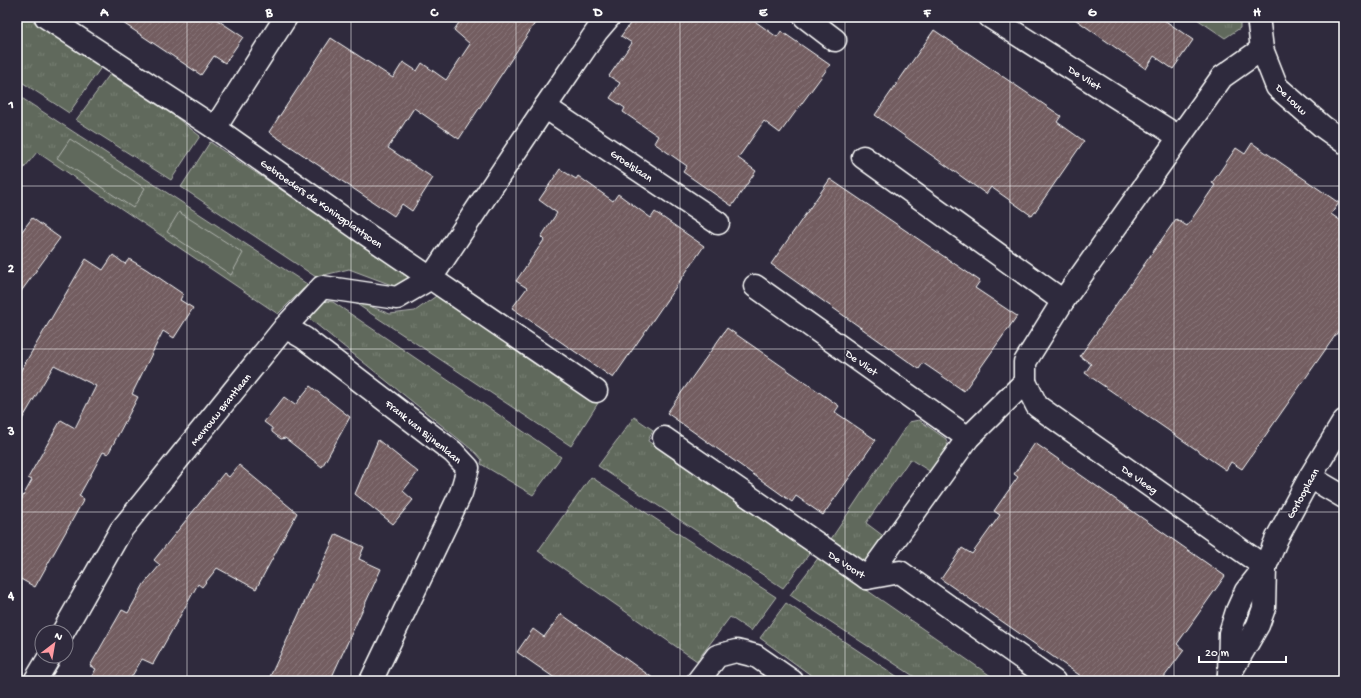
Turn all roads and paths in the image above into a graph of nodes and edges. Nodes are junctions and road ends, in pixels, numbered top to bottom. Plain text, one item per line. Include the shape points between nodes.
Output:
1 (46, 17) edge
2 (286, 17) edge
3 (609, 17) edge
4 (805, 17) edge
5 (990, 17) edge
6 (1258, 17) edge
7 (835, 40) dead end
8 (1262, 48) junction
9 (545, 107) junction
10 (215, 128) junction
11 (1179, 137) junction
12 (1344, 142) edge
13 (863, 157) dead end
14 (718, 223) dead end
15 (431, 278) junction
16 (756, 286) dead end
17 (1063, 301) junction
18 (285, 327) junction
19 (1025, 382) junction
20 (596, 391) dead end
21 (1344, 421) edge
22 (664, 438) dead end
23 (968, 438) junction
24 (1310, 477) junction
25 (1344, 497) edge
26 (1265, 567) junction
27 (867, 578) junction
28 (68, 624) edge
29 (45, 664) edge
30 (1228, 678) edge
31 (35, 681) edge
32 (371, 681) edge
33 (698, 681) edge
34 (792, 681) edge
35 (1054, 681) edge

1 - 10 street, Gebroeders de Koningplantsoen
2 - 10 street
3 - 9 street
4 - 7 street
5 - 11 street, De Vliet
6 - 8 street, De Louw
8 - 11 street via 1222,77
8 - 12 street, De Louw via 1277,87
9 - 14 street, Groelslaan
9 - 15 street
10 - 15 street, Gebroeders de Koningplantsoen
11 - 17 street
13 - 17 street
15 - 18 street, Mevrouw Brantlaan via 397,298 322,287
15 - 20 street, Gebroeders de Koningplantsoen
16 - 23 street, De Vliet
17 - 19 street via 1025,362
18 - 28 street, Mevrouw Brantlaan via 121,530
18 - 32 street, Frank van Bijnenlaan via 304,338 453,452 468,468 461,493
19 - 23 street
19 - 26 street, De Vleeg via 1037,406
21 - 24 street, Gorlooplaan
22 - 27 street, De Voort
23 - 27 street
24 - 25 street
24 - 26 street, Gorlooplaan via 1277,538
26 - 30 street, Gorlooplaan via 1246,591 1237,611 1230,633
27 - 35 street, De Voort via 900,572
29 - 31 street
33 - 34 street via 717,656 736,651 756,656

